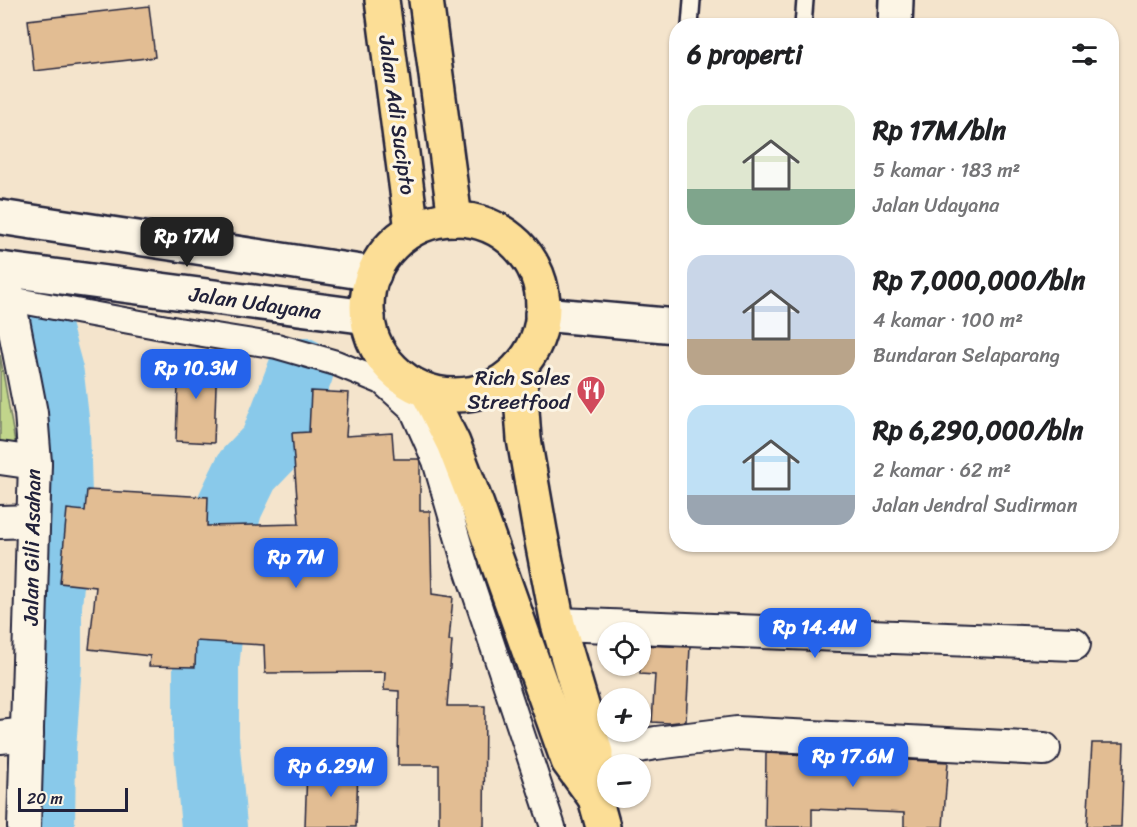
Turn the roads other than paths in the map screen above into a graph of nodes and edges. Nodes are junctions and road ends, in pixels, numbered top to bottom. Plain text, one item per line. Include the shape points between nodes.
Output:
1 (382, 0) edge
2 (426, 0) edge
3 (692, 0) edge
4 (805, 0) edge
5 (896, 0) edge
6 (691, 18) edge
7 (804, 18) edge
8 (895, 18) edge
9 (0, 217) edge
10 (455, 219) junction
11 (412, 230) junction
12 (374, 274) junction
13 (3, 283) edge
14 (543, 314) junction
15 (368, 317) junction
16 (669, 325) edge
17 (519, 367) junction
18 (427, 391) junction
19 (0, 458) edge
20 (35, 463) junction
21 (33, 521) junction
22 (0, 522) edge
23 (558, 624) junction
24 (1074, 644) dead end
25 (14, 736) edge
26 (1044, 749) dead end
27 (582, 757) junction
28 (599, 812) edge
29 (24, 827) edge
30 (553, 827) edge

1 - 11 highway, Jalan Adi Sucipto
2 - 10 highway, Jalan Adi Sucipto
3 - 6 lane
4 - 7 lane
5 - 8 main road
9 - 12 main road
10 - 11 highway
10 - 14 highway via 497,229 520,248 538,279
11 - 12 highway via 390,248
12 - 15 highway via 369,288
13 - 15 main road, Jalan Udayana
13 - 20 street, Jalan Gili Asahan via 30,413
13 - 30 street via 178,330 277,346 336,363 381,382 412,409 435,461
14 - 16 main road
14 - 17 highway via 536,343
15 - 18 highway via 382,357 402,377
17 - 18 highway via 483,391 455,395
17 - 23 highway via 524,439
18 - 27 highway via 453,443
19 - 20 street
20 - 21 street, Jalan Gili Asahan
21 - 22 street
21 - 25 street, Jalan Gili Asahan
23 - 24 street
23 - 27 highway
25 - 29 street, Jalan Gili Asahan
26 - 27 street via 737,733
27 - 28 highway

